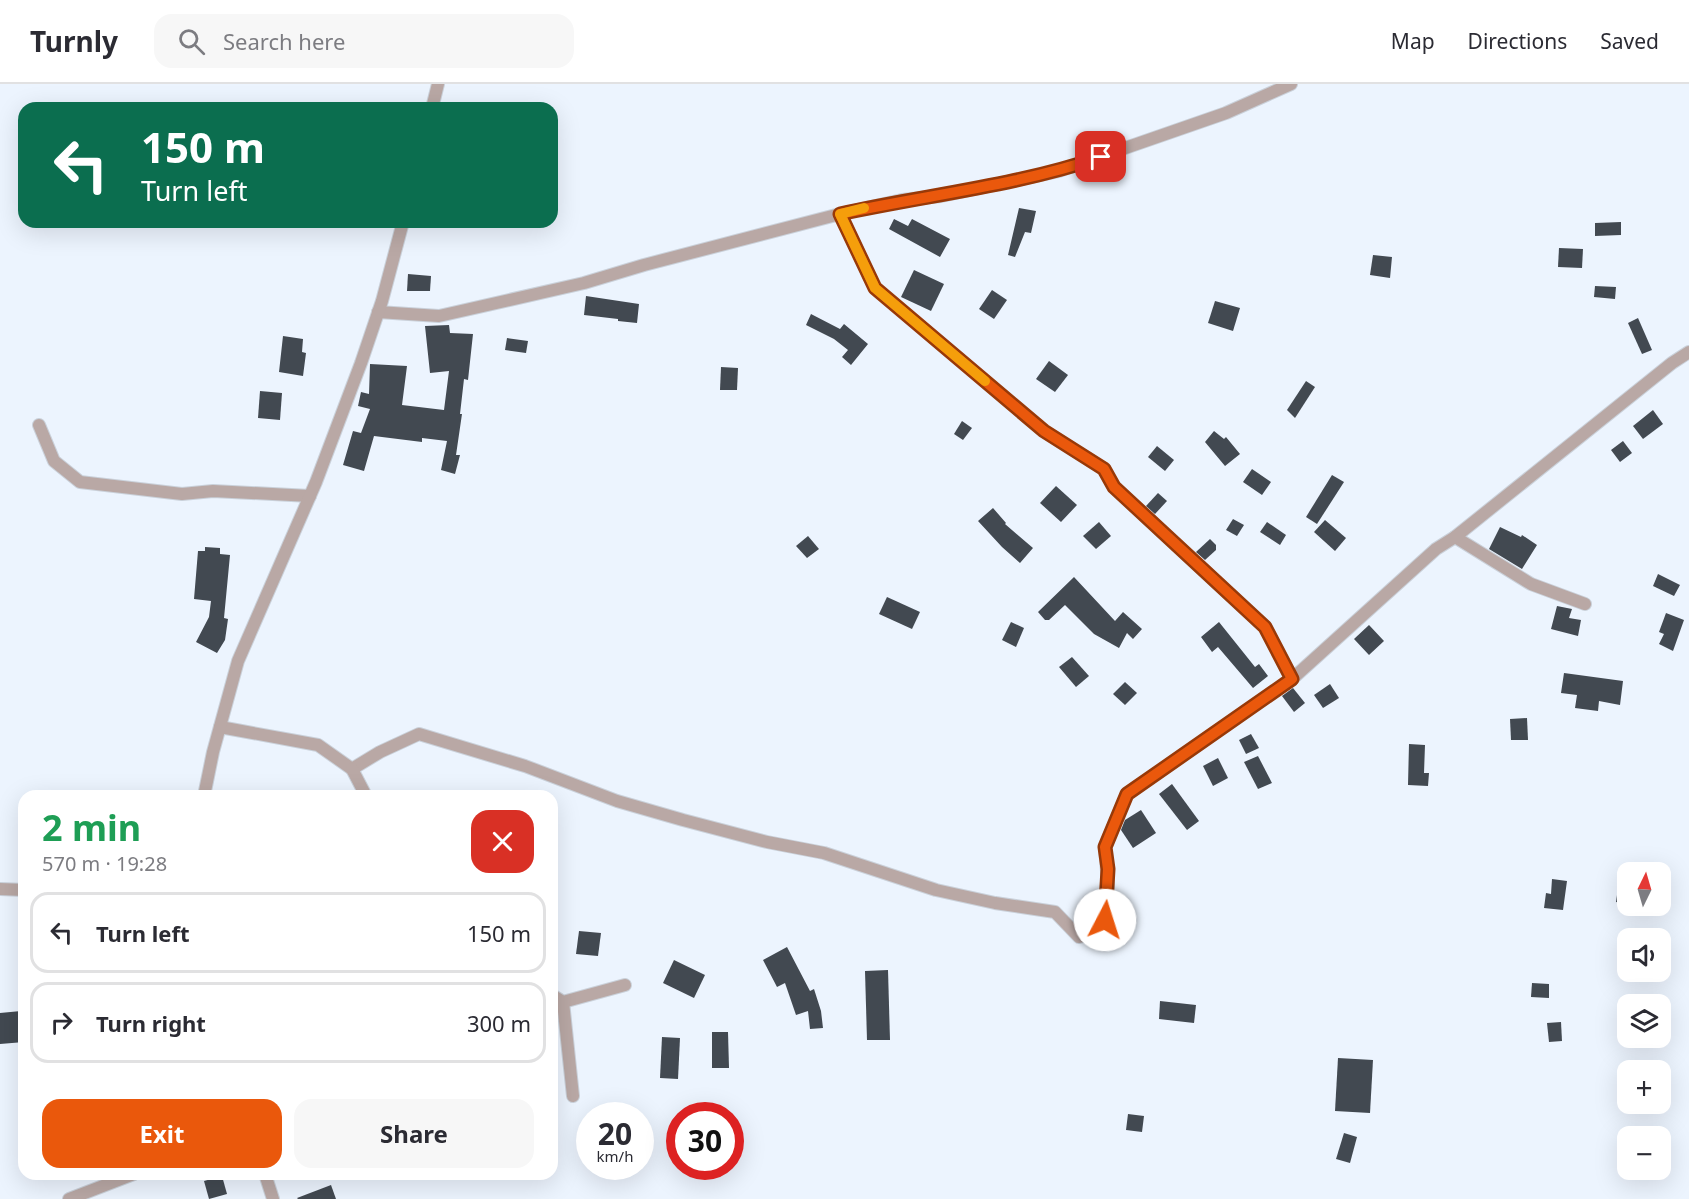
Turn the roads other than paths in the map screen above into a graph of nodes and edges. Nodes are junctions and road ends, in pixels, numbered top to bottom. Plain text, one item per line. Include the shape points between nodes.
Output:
1 (438, 84) edge
2 (1291, 84) edge
3 (434, 102) edge
4 (840, 214) junction
5 (401, 228) edge
6 (378, 312) junction
7 (1689, 352) edge
8 (39, 425) dead end
9 (310, 496) junction
10 (1455, 537) junction
11 (1585, 604) dead end
12 (1292, 679) junction
13 (220, 727) junction
14 (352, 769) junction
15 (205, 790) edge
16 (363, 790) edge
17 (0, 889) edge
18 (18, 890) edge
19 (626, 985) dead end
20 (558, 998) edge
21 (558, 1004) edge
22 (573, 1096) dead end
23 (118, 1180) edge
24 (267, 1180) edge
25 (69, 1199) edge
26 (273, 1199) edge

1 - 3 street
2 - 4 street via 1226,113 1059,171
4 - 6 street via 584,283 439,316
4 - 12 street via 875,288 1044,431 1104,469 1114,487 1265,627
5 - 6 street
6 - 9 street
7 - 10 street
8 - 9 street via 54,461 80,482 182,494 213,491
9 - 13 street via 238,661
10 - 11 street via 1531,584
10 - 12 street via 1436,549
12 - 14 street via 1127,794 1105,847 1105,920 1098,932 1078,937 1055,912 936,890 824,854 683,820 419,734
13 - 14 street via 318,745
13 - 15 street
14 - 16 street
17 - 18 street
19 - 20 street
21 - 22 street
23 - 25 street
24 - 26 street

